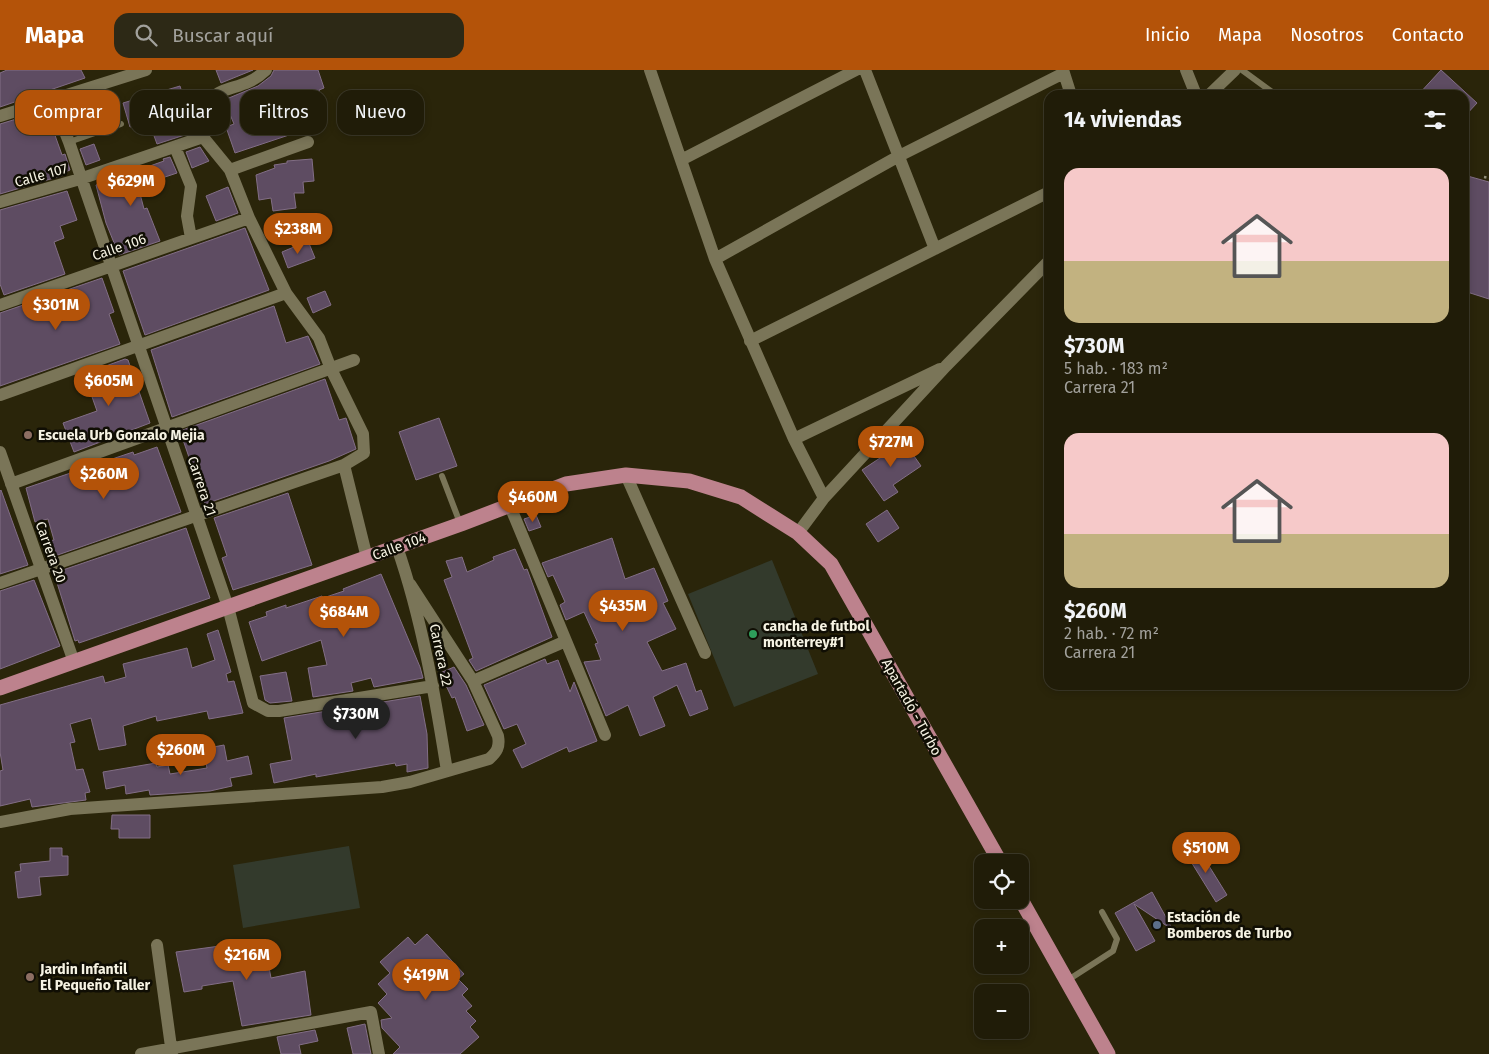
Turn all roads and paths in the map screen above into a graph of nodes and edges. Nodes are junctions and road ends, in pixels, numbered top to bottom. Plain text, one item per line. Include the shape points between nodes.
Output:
1 (146, 70) edge
2 (266, 70) edge
3 (650, 70) edge
4 (856, 70) edge
5 (865, 70) edge
6 (1186, 70) edge
7 (1234, 70) edge
8 (1242, 70) edge
9 (1063, 72) edge
10 (81, 90) edge
11 (1069, 90) edge
12 (1194, 90) edge
13 (1214, 90) edge
14 (1269, 90) edge
15 (15, 111) edge
16 (0, 116) edge
17 (121, 124) dead end
18 (66, 135) edge
19 (203, 137) junction
20 (69, 142) junction
21 (308, 142) dead end
22 (175, 147) junction
23 (899, 156) junction
24 (682, 159) junction
25 (230, 170) junction
26 (1484, 177) dead end
27 (1489, 178) edge
28 (80, 179) junction
29 (1044, 194) edge
30 (0, 202) edge
31 (249, 218) junction
32 (191, 238) junction
33 (935, 249) junction
34 (715, 259) junction
35 (110, 266) junction
36 (1044, 266) edge
37 (286, 293) junction
38 (0, 305) edge
39 (750, 341) junction
40 (138, 346) junction
41 (354, 360) dead end
42 (946, 366) junction
43 (331, 369) junction
44 (0, 395) edge
45 (167, 429) junction
46 (794, 439) junction
47 (0, 452) edge
48 (344, 465) junction
49 (626, 475) junction
50 (442, 476) dead end
51 (11, 484) junction
52 (824, 498) junction
53 (510, 506) junction
54 (197, 516) junction
55 (461, 524) junction
56 (798, 533) junction
57 (397, 547) junction
58 (367, 558) junction
59 (41, 568) junction
60 (0, 583) edge
61 (410, 584) junction
62 (228, 607) junction
63 (566, 641) junction
64 (705, 653) dead end
65 (74, 662) junction
66 (473, 681) junction
67 (433, 686) junction
68 (0, 688) edge
69 (604, 735) dead end
70 (447, 771) junction
71 (0, 822) edge
72 (995, 854) edge
73 (1026, 909) edge
74 (1102, 912) dead end
75 (157, 945) dead end
76 (1067, 981) junction
77 (172, 1051) edge
78 (141, 1054) edge
79 (379, 1054) edge
80 (1108, 1054) edge

1 - 10 street
2 - 19 street via 260,76 221,91 210,100 203,118
3 - 24 street
4 - 24 street
5 - 23 street
6 - 12 street
7 - 13 street
8 - 14 lane
9 - 11 street
9 - 23 street
15 - 16 street
17 - 20 lane
18 - 20 street, Carrera 21
19 - 22 street, Calle 107
19 - 25 street
20 - 28 street, Carrera 21
21 - 25 street
22 - 28 street, Calle 107
22 - 32 street via 191,186 186,223
23 - 33 street
23 - 34 street
24 - 34 street
25 - 31 street
26 - 27 path
28 - 30 street, Calle 107
28 - 35 street, Carrera 21
29 - 33 street
31 - 32 street, Calle 106
31 - 37 street
32 - 35 street, Calle 106
33 - 39 street
34 - 39 street
35 - 38 street, Calle 106
35 - 40 street, Carrera 21
36 - 42 street
37 - 40 street
37 - 43 street via 313,327
39 - 46 street
40 - 44 street
40 - 45 street, Carrera 21
41 - 43 street
42 - 46 street
42 - 52 street
43 - 45 street
43 - 48 street via 365,441 366,450 361,457
45 - 51 street
45 - 54 street, Carrera 21
46 - 52 street
47 - 51 street, Carrera 20
48 - 54 street
48 - 58 street
49 - 53 main road, Calle 104 via 566,484
49 - 56 main road, Calle 104 via 689,481 741,498
49 - 64 street
50 - 55 lane
51 - 59 street, Carrera 20
52 - 56 street
53 - 55 main road, Calle 104
53 - 63 street
54 - 59 street
54 - 62 street, Carrera 21
55 - 57 main road, Calle 104
56 - 72 main road, Apartadó - Turbo via 831,564
57 - 58 main road, Calle 104
57 - 61 street, Carrera 22
58 - 62 main road, Calle 104
59 - 60 street
59 - 65 street, Carrera 20
61 - 66 street
61 - 67 street, Carrera 22
62 - 65 main road, Calle 104
62 - 67 street, Carrera 21 via 253,703 268,711
63 - 66 street
63 - 69 street
65 - 68 main road, Calle 104
66 - 70 street via 499,744 489,759
67 - 70 street, Carrera 22
70 - 71 street via 382,787 70,809
73 - 76 main road
74 - 76 lane via 1117,939 1116,946
75 - 77 street
76 - 80 main road
77 - 78 street
77 - 79 street via 371,1012

